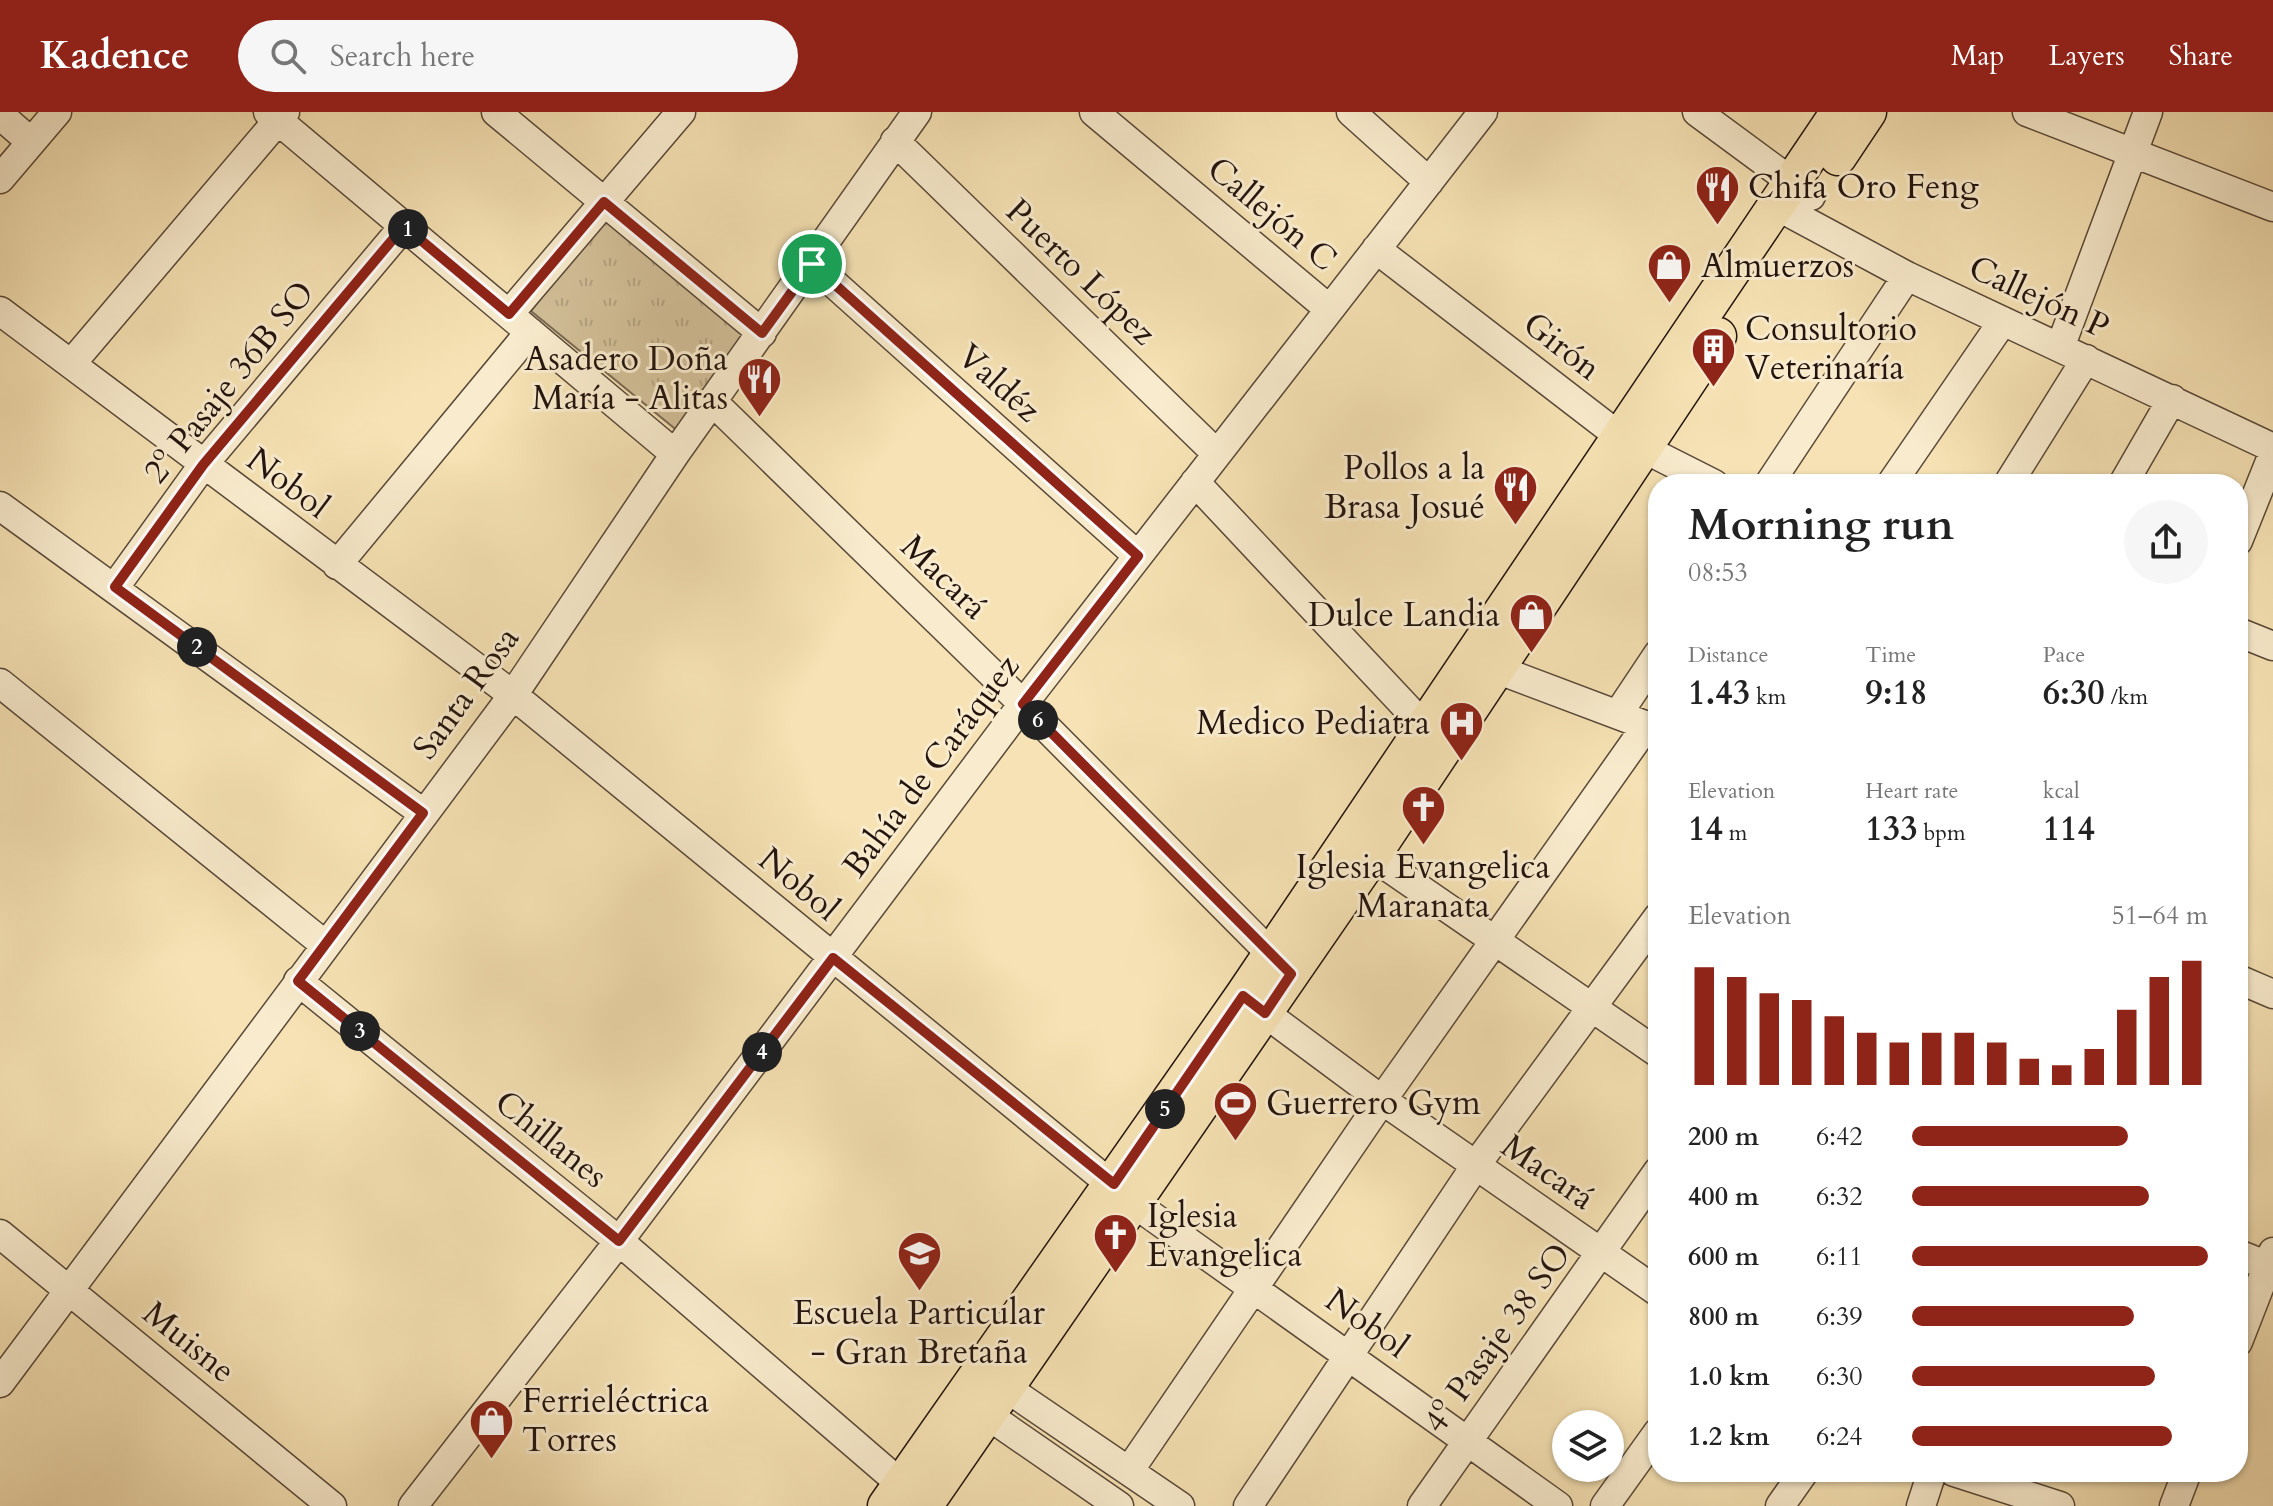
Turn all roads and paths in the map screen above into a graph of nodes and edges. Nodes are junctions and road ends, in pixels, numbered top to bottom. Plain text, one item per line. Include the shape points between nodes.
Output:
1 (57, 112) edge
2 (496, 112) edge
3 (681, 112) edge
4 (917, 112) edge
5 (1094, 112) edge
6 (1351, 112) edge
7 (1483, 112) edge
8 (1697, 112) edge
9 (1839, 112) edge
10 (1868, 112) edge
11 (2027, 112) edge
12 (2148, 112) edge
13 (0, 115) edge
14 (277, 115) edge
15 (895, 141) junction
16 (31, 142) junction
17 (2132, 154) junction
18 (0, 179) edge
19 (1429, 182) junction
20 (1795, 201) junction
21 (604, 202) junction
22 (2273, 207) edge
23 (404, 226) junction
24 (1376, 249) junction
25 (812, 264) junction
26 (1907, 276) junction
27 (1329, 309) junction
28 (0, 311) edge
29 (2003, 321) junction
30 (519, 323) junction
31 (762, 333) junction
32 (2061, 345) junction
33 (2086, 359) junction
34 (71, 364) junction
35 (2172, 399) junction
36 (714, 403) junction
37 (1631, 442) junction
38 (2273, 448) edge
39 (675, 454) junction
40 (1217, 454) junction
41 (2273, 454) edge
42 (203, 465) junction
43 (1694, 474) edge
44 (1776, 474) edge
45 (1898, 474) edge
46 (2014, 474) edge
47 (2129, 474) edge
48 (1195, 482) junction
49 (0, 506) edge
50 (2248, 516) edge
51 (1138, 556) junction
52 (337, 565) junction
53 (115, 587) junction
54 (2248, 636) edge
55 (2273, 646) edge
56 (1496, 669) junction
57 (1648, 669) edge
58 (0, 683) edge
59 (513, 695) junction
60 (1023, 704) junction
61 (1618, 714) junction
62 (1648, 726) edge
63 (1425, 727) junction
64 (1648, 733) edge
65 (423, 813) junction
66 (1372, 856) junction
67 (1648, 930) edge
68 (1496, 941) junction
69 (324, 944) junction
70 (833, 958) junction
71 (1281, 964) junction
72 (298, 981) junction
73 (2248, 983) edge
74 (2273, 994) edge
75 (1254, 1005) junction
76 (1591, 1007) junction
77 (1648, 1046) edge
78 (1382, 1100) junction
79 (1476, 1165) junction
80 (1648, 1186) edge
81 (1124, 1194) junction
82 (0, 1234) edge
83 (619, 1241) junction
84 (1602, 1254) junction
85 (2248, 1256) edge
86 (2271, 1262) edge
87 (1648, 1285) edge
88 (1255, 1286) junction
89 (68, 1289) junction
90 (2248, 1318) edge
91 (1349, 1353) junction
92 (0, 1383) edge
93 (995, 1401) junction
94 (1467, 1441) junction
95 (1648, 1446) edge
96 (1129, 1471) junction
97 (1797, 1482) edge
98 (1929, 1482) edge
99 (1985, 1482) edge
100 (2183, 1482) edge
101 (904, 1499) edge
102 (332, 1506) edge
103 (413, 1506) edge
104 (1119, 1506) edge
105 (1180, 1506) edge
106 (1248, 1506) edge
107 (1422, 1506) edge
108 (1558, 1506) edge
109 (1605, 1506) edge
110 (1780, 1506) edge
111 (1921, 1506) edge
112 (2060, 1506) edge
113 (2174, 1506) edge

1 - 16 street
2 - 21 street
3 - 21 street
4 - 15 street, Santa Rosa
5 - 27 street, Callejón C
6 - 19 street
7 - 19 street, Bahía de Caráquez
8 - 20 street, Callejón P
9 - 20 main road
10 - 20 main road
11 - 17 street
12 - 17 street
13 - 16 street
14 - 23 street
14 - 34 street
15 - 25 street, Santa Rosa
15 - 40 street, Puerto López
16 - 18 street
17 - 22 street
17 - 32 street
19 - 24 street, Bahía de Caráquez
20 - 26 street, Callejón P
20 - 37 main road
21 - 30 street
21 - 31 street
23 - 30 street
23 - 42 street, 2º Pasaje 36B SO
24 - 27 street, Bahía de Caráquez
24 - 37 street, Girón
25 - 31 street, Santa Rosa
25 - 51 street, Valdéz
26 - 29 street, Callejón P
26 - 44 street
27 - 40 street, Bahía de Caráquez
28 - 34 street, Nobol
29 - 32 street, Callejón P
29 - 45 street
30 - 39 street
30 - 52 street
31 - 36 street, Santa Rosa
32 - 33 street, Callejón P
33 - 35 street, Callejón P
33 - 46 street
34 - 42 street, Nobol
35 - 38 street, Callejón P
35 - 47 street
36 - 39 street, Santa Rosa
36 - 60 street, Macará
37 - 43 street, Girón
37 - 56 main road
37 - 63 main road
39 - 59 street, Santa Rosa
40 - 48 street, Bahía de Caráquez
41 - 50 street
42 - 52 street, Nobol
42 - 53 street, 2º Pasaje 36B SO
48 - 51 street, Bahía de Caráquez
48 - 63 street
49 - 53 street
51 - 60 street, Bahía de Caráquez
52 - 59 street, Nobol
53 - 65 street
54 - 55 street
56 - 61 street
56 - 66 main road
57 - 61 street
58 - 69 street
59 - 65 street, Santa Rosa
59 - 70 street, Nobol
60 - 70 street, Bahía de Caráquez
60 - 71 street, Macará
61 - 62 street
63 - 71 main road
64 - 68 street
65 - 69 street, Santa Rosa
66 - 68 street
66 - 71 main road
67 - 76 street
68 - 76 street
68 - 78 street
69 - 72 street, Santa Rosa
70 - 81 street, Nobol
70 - 83 street, Bahía de Caráquez
71 - 75 main road
72 - 83 street, Chillanes
72 - 89 street, Santa Rosa
73 - 74 street
75 - 78 street, Macará
75 - 81 main road
76 - 77 street
76 - 79 street
78 - 79 street, Macará
78 - 88 street
79 - 84 street, Macará
79 - 91 street
80 - 84 street, 4º Pasaje 38 SO
81 - 88 street, Nobol
81 - 93 main road
81 - 101 main road
82 - 89 street, Muisne
83 - 101 street, Chillanes
83 - 103 street, Bahía de Caráquez
84 - 87 street, Macará
84 - 94 street, 4º Pasaje 38 SO
85 - 86 street
86 - 90 street
88 - 91 street, Nobol
88 - 96 street
89 - 92 street, Santa Rosa
89 - 102 street, Muisne
91 - 94 street, Nobol
91 - 106 street
93 - 96 street
93 - 101 main road
93 - 104 street
94 - 107 street, 4º Pasaje 38 SO
94 - 108 street, Nobol
95 - 109 street
96 - 105 street
97 - 110 street
98 - 111 street
99 - 112 street
100 - 113 street

